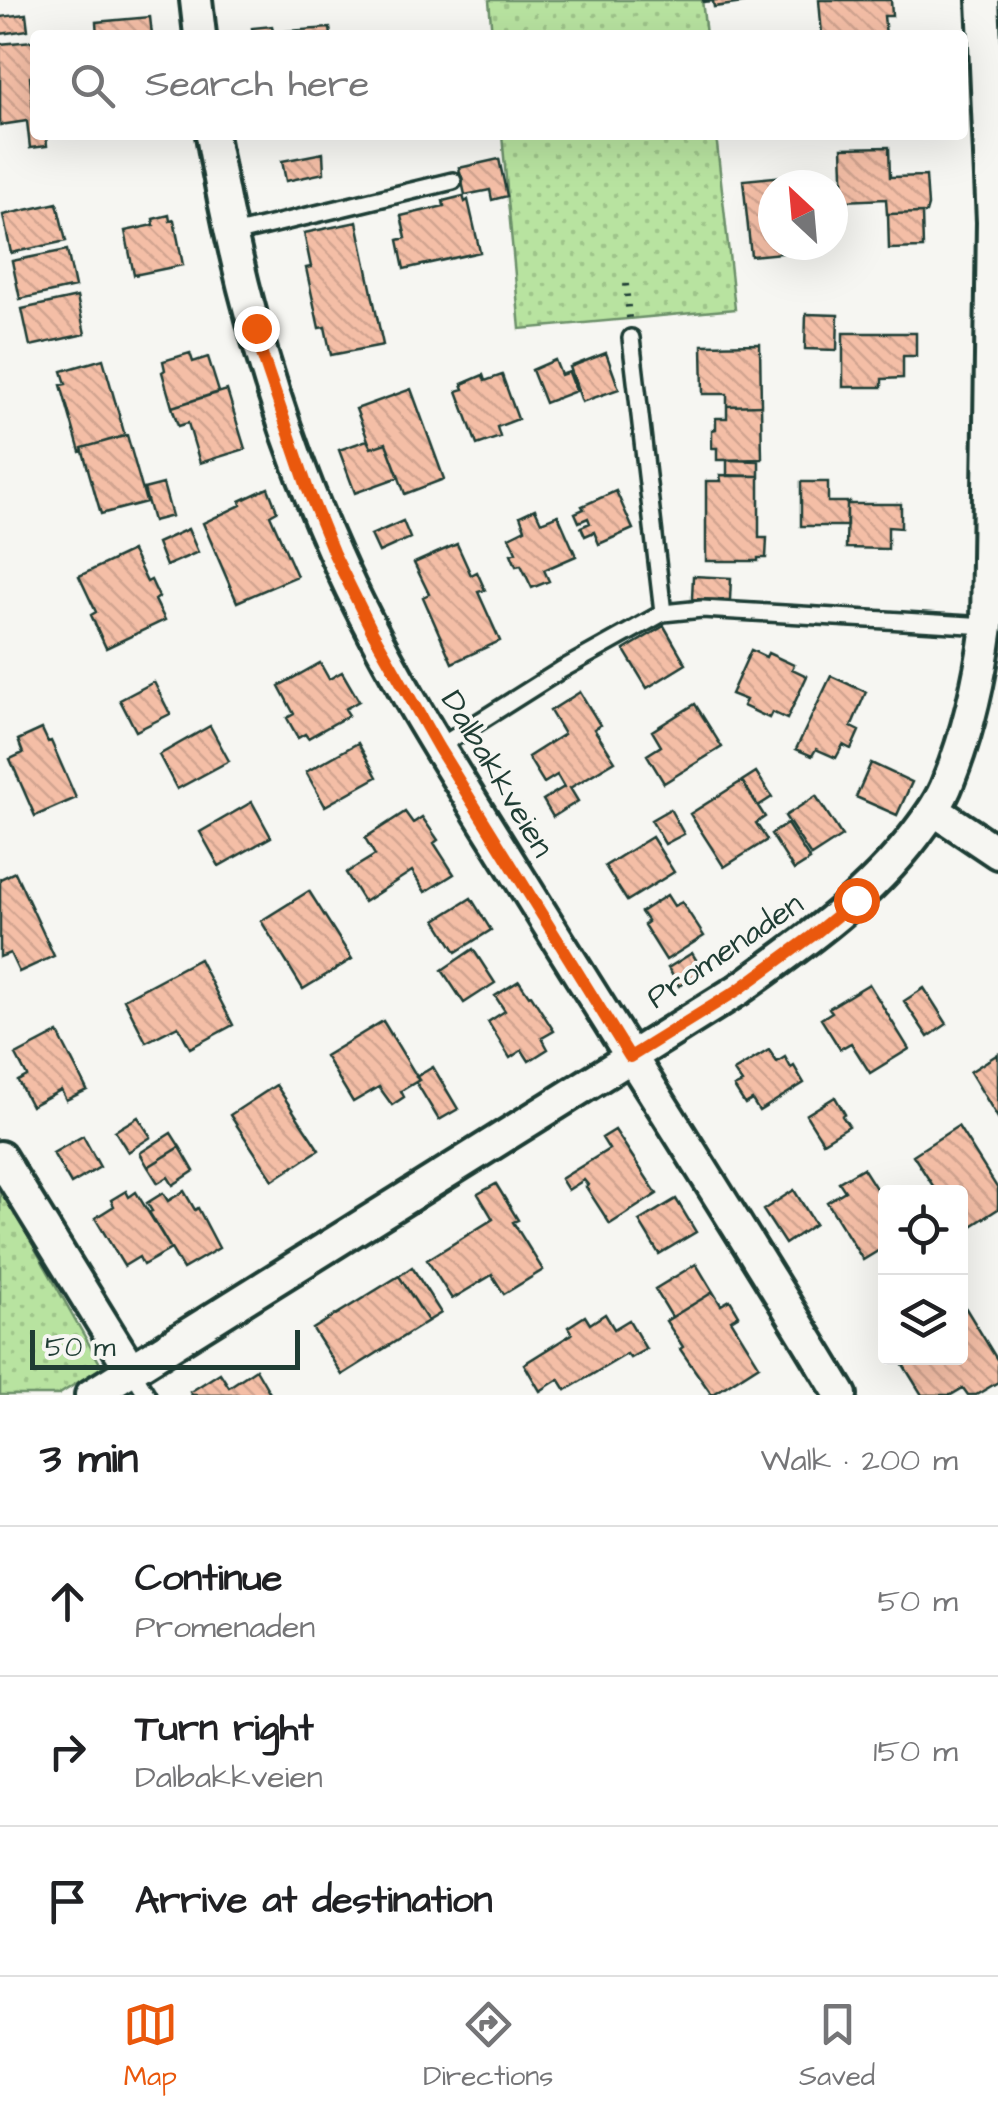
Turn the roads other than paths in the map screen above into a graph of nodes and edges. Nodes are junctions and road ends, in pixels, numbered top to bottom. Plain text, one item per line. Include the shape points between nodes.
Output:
1 (196, 0) edge
2 (983, 0) edge
3 (199, 30) edge
4 (213, 140) edge
5 (453, 182) dead end
6 (232, 234) junction
7 (631, 338) dead end
8 (663, 613) junction
9 (987, 626) junction
10 (438, 747) junction
11 (934, 810) junction
12 (998, 854) edge
13 (630, 1057) junction
14 (0, 1157) edge
15 (139, 1383) edge
16 (90, 1395) edge
17 (841, 1395) edge

1 - 3 street
2 - 9 street, Promenaden via 993,222
4 - 6 street, Dalbakkveien
5 - 6 lane
6 - 10 street, Dalbakkveien via 262,354 308,490 372,631
7 - 8 lane
8 - 9 lane via 702,609
8 - 10 lane
9 - 11 street, Promenaden via 980,680
10 - 13 street, Dalbakkveien
11 - 12 street
11 - 13 street, Promenaden via 896,860 812,936
13 - 15 street, Promenaden
13 - 17 street, Dalbakkveien
14 - 15 street
15 - 16 street, Promenaden

